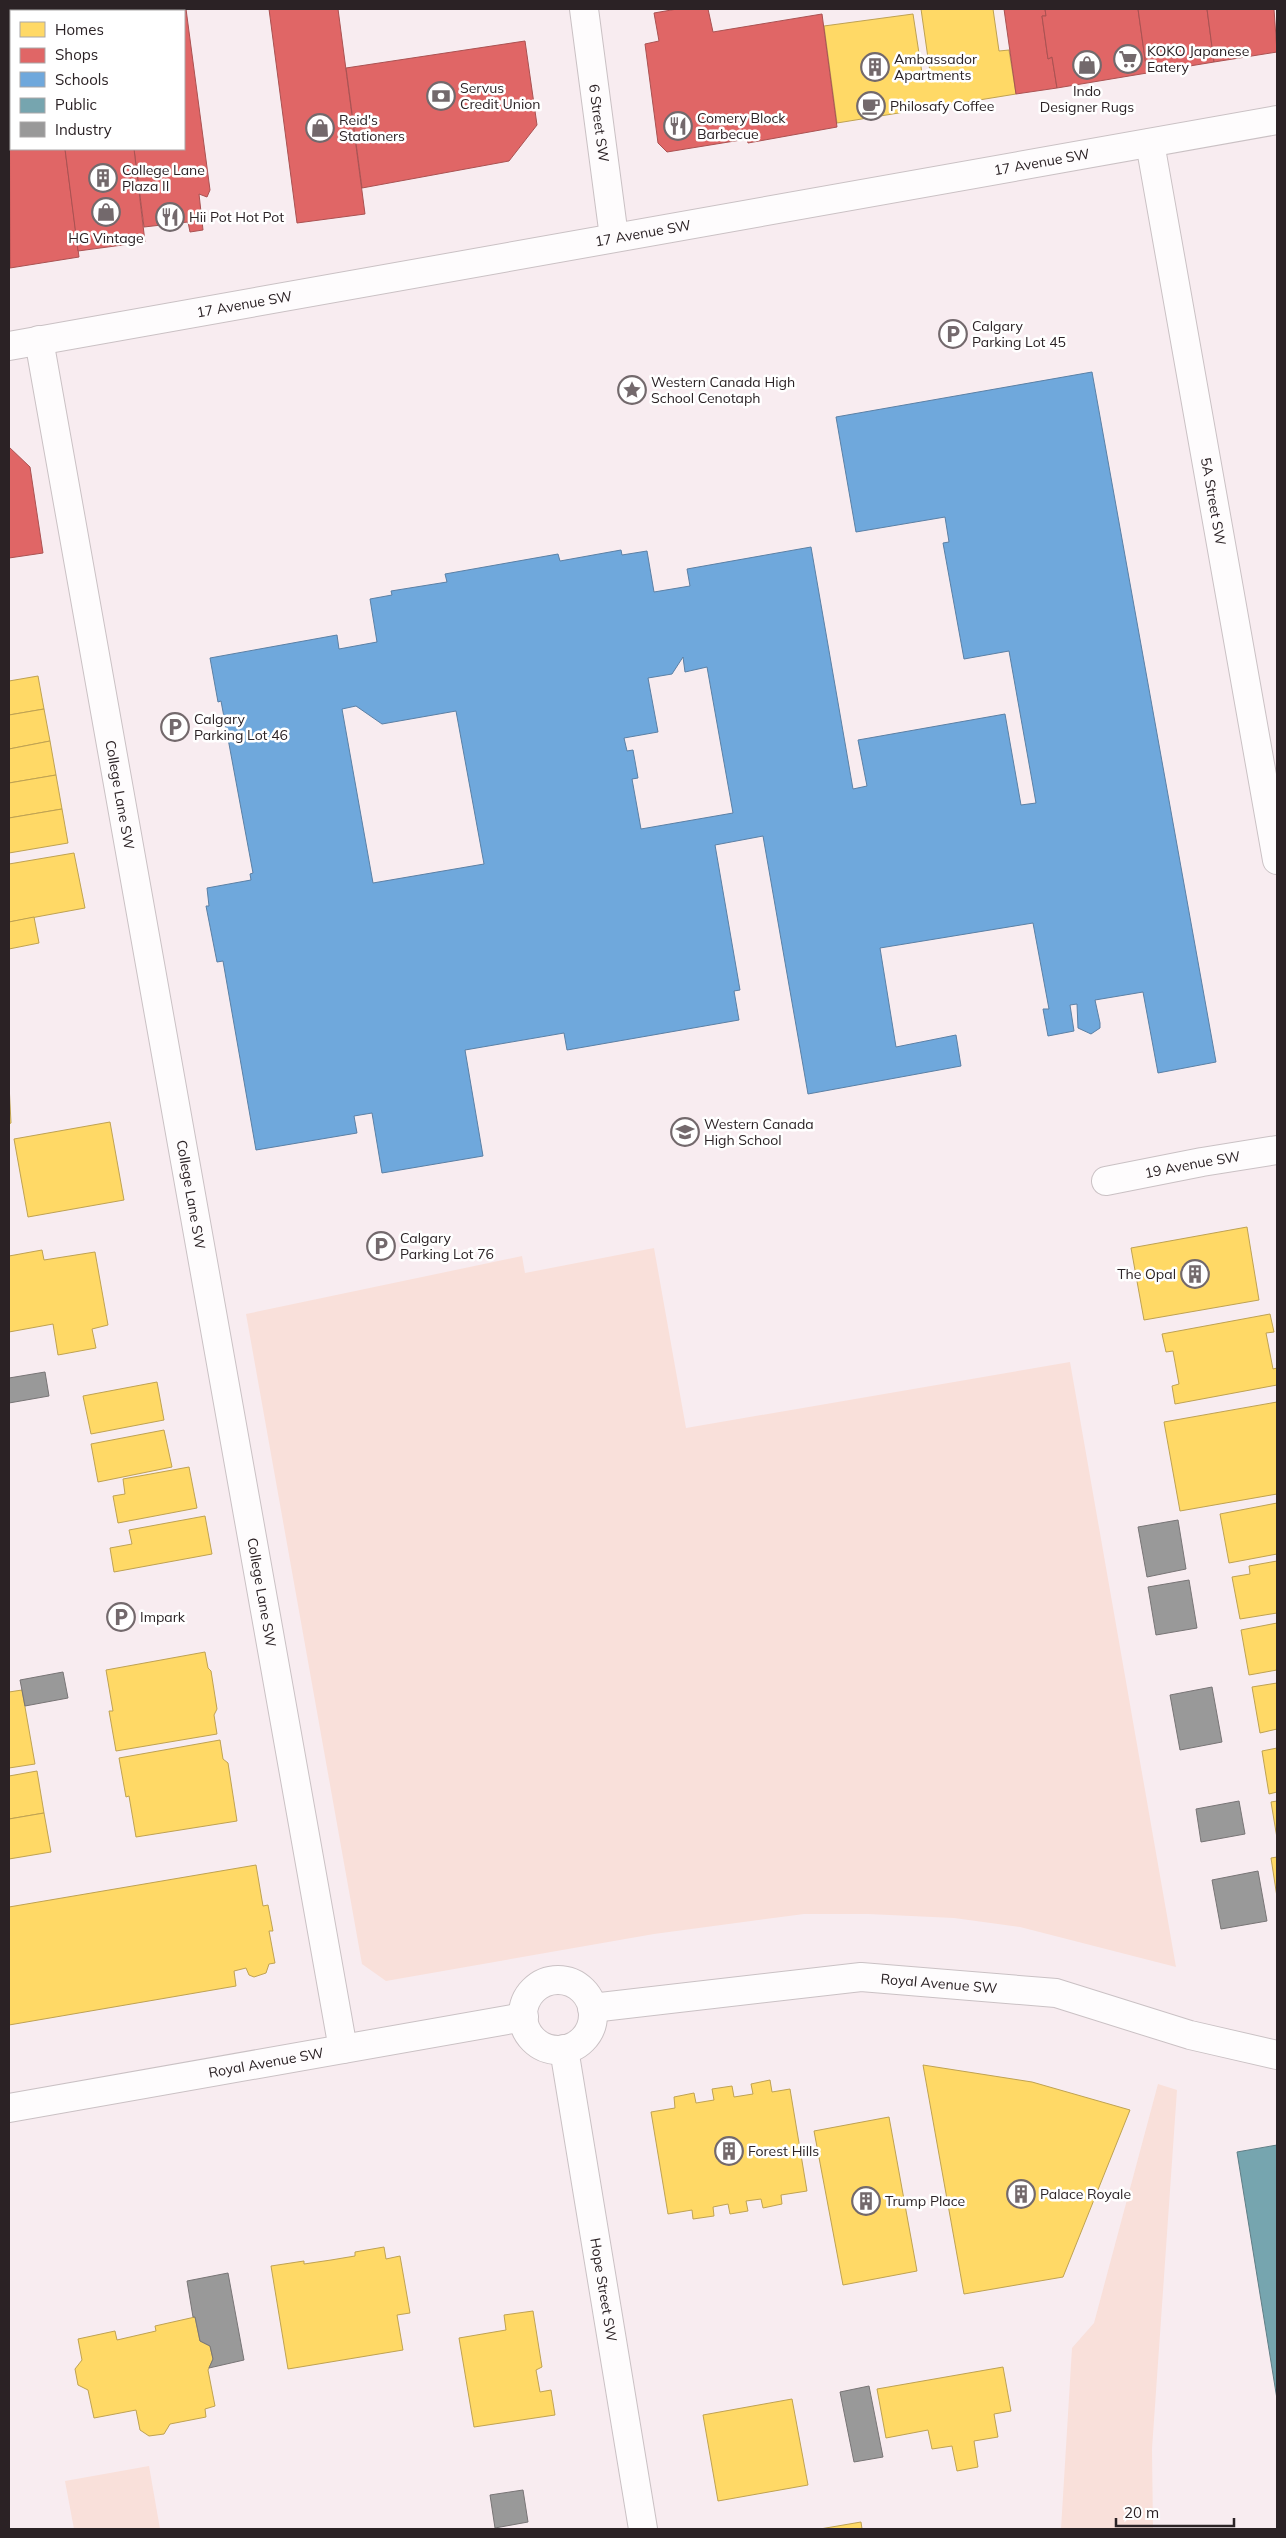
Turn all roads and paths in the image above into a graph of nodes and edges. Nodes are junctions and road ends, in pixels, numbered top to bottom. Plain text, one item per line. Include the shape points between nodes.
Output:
1 (584, 9) edge
2 (1277, 120) edge
3 (1150, 143) junction
4 (614, 237) junction
5 (39, 340) junction
6 (9, 346) edge
7 (1277, 860) edge
8 (1277, 1150) edge
9 (1106, 1181) dead end
10 (592, 2008) junction
11 (524, 2017) junction
12 (343, 2049) junction
13 (564, 2049) junction
14 (1277, 2056) edge
15 (9, 2108) edge
16 (643, 2529) edge

1 - 4 street, 6 Street SW
2 - 3 street, 17 Avenue SW
3 - 4 street, 17 Avenue SW
3 - 7 street, 5A Street SW
4 - 5 street, 17 Avenue SW
5 - 6 street, 17 Avenue SW
5 - 12 street, College Lane SW
8 - 9 street, 19 Avenue SW
10 - 11 street via 580,1987 568,1981 555,1980 532,1992
10 - 13 street via 592,2022 587,2035 578,2044
10 - 14 street, Royal Avenue SW via 861,1977 1056,1992 1190,2035
11 - 12 street, Royal Avenue SW
11 - 13 street via 528,2032 537,2042 548,2048
12 - 15 street, Royal Avenue SW
13 - 16 street, Hope Street SW

